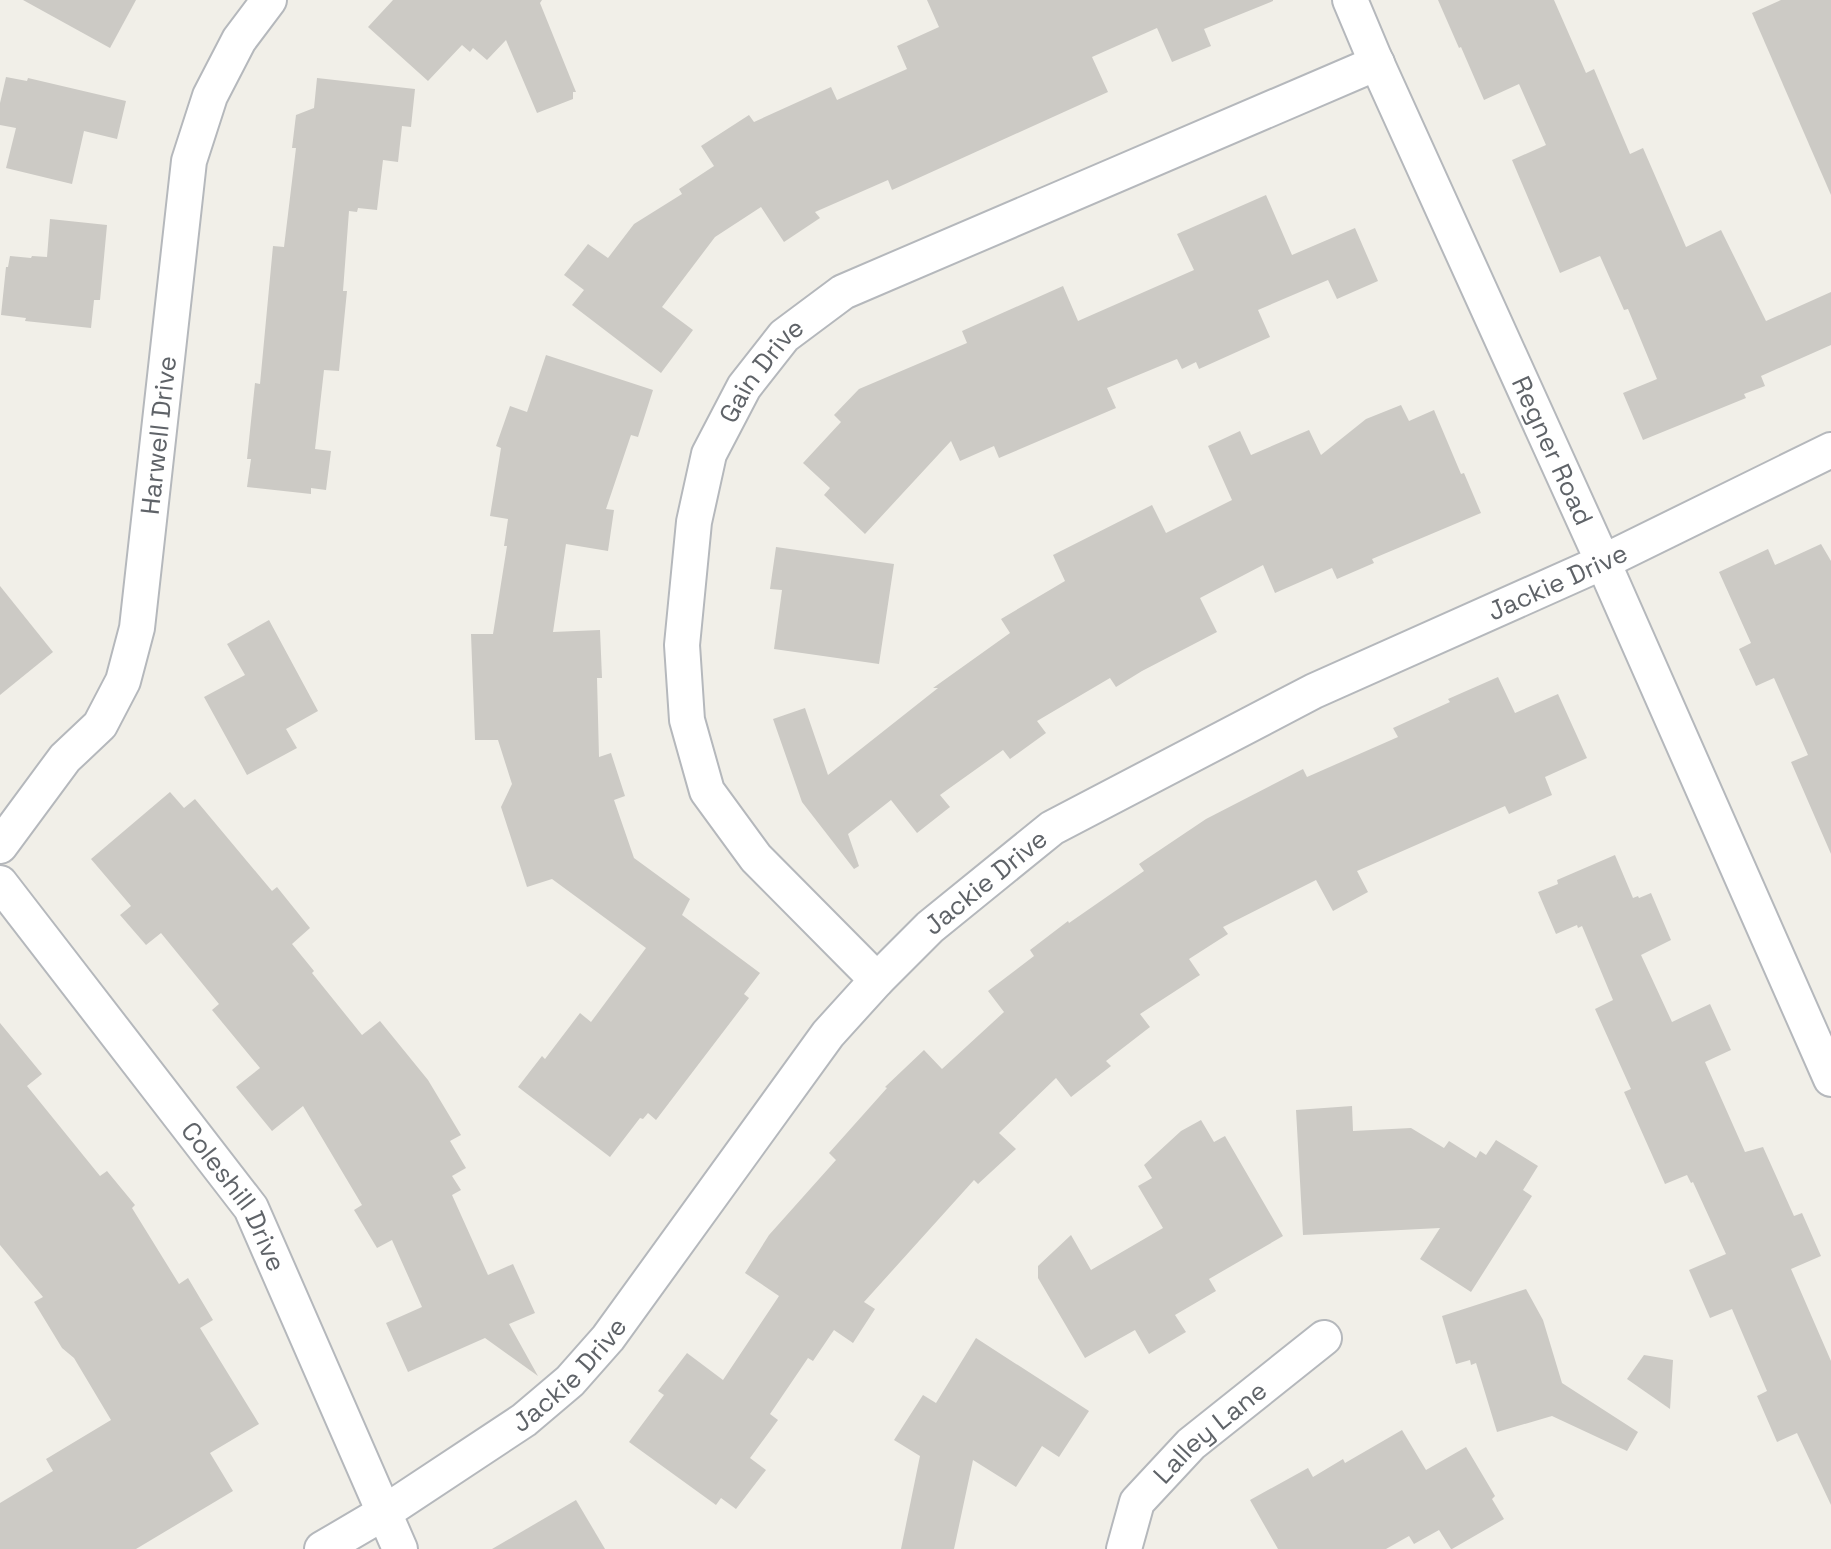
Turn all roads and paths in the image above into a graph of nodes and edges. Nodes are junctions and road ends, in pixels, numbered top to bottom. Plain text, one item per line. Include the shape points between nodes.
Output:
1 (269, 0) edge
2 (1350, 0) edge
3 (1377, 63) junction
4 (1831, 450) edge
5 (1603, 562) junction
6 (0, 846) edge
7 (0, 883) edge
8 (877, 980) junction
9 (1831, 1079) edge
10 (1324, 1338) dead end
11 (385, 1512) junction
12 (322, 1549) edge
13 (400, 1549) edge
14 (1124, 1549) edge

1 - 6 street, Harwell Drive via 239,40 210,96 189,161 137,628 123,681 100,725 65,758
2 - 3 street, Regner Road
3 - 5 street, Regner Road
3 - 8 street, Gain Drive via 843,292 784,336 744,387 709,454 694,522 682,645 687,720 715,803 756,858
4 - 5 street, Jackie Drive
5 - 8 street, Jackie Drive via 1314,691 1052,828 930,927
5 - 9 street, Regner Road
7 - 11 street, Coleshill Drive via 251,1208
8 - 11 street, Jackie Drive via 828,1034 608,1338 570,1381 524,1420
10 - 14 street, Lalley Lane via 1191,1444 1137,1502
11 - 12 street, Jackie Drive
11 - 13 street, Coleshill Drive

